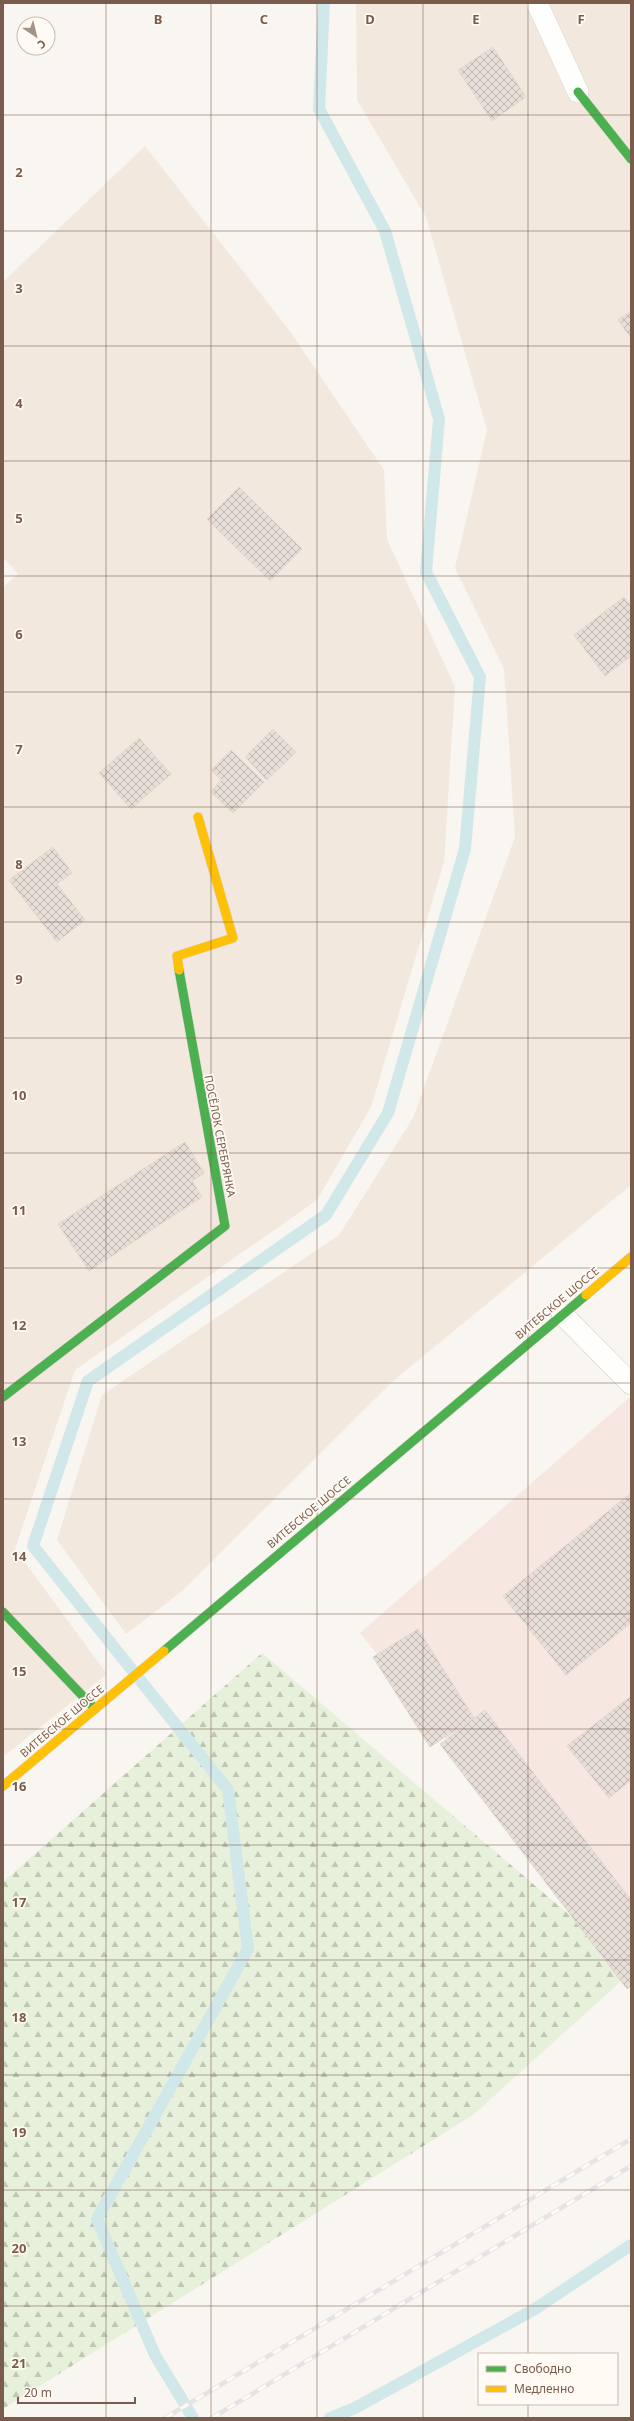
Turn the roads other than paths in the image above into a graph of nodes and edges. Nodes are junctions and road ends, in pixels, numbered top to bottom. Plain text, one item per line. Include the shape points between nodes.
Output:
1 (537, 3) edge
2 (578, 92) joint
3 (631, 159) edge
4 (198, 817) dead end
5 (631, 1257) edge
6 (562, 1314) junction
7 (631, 1384) edge
8 (3, 1397) edge
9 (3, 1612) edge
10 (95, 1709) junction
11 (3, 1786) edge

1 - 2 lane
2 - 3 street
4 - 8 street, ПОСЁЛОК СЕРЕБРЯНКА via 233,938 177,956 225,1226
5 - 6 street, ВИТЕБСКОЕ ШОССЕ
6 - 7 lane
6 - 10 street, ВИТЕБСКОЕ ШОССЕ
9 - 10 street
10 - 11 street, ВИТЕБСКОЕ ШОССЕ

